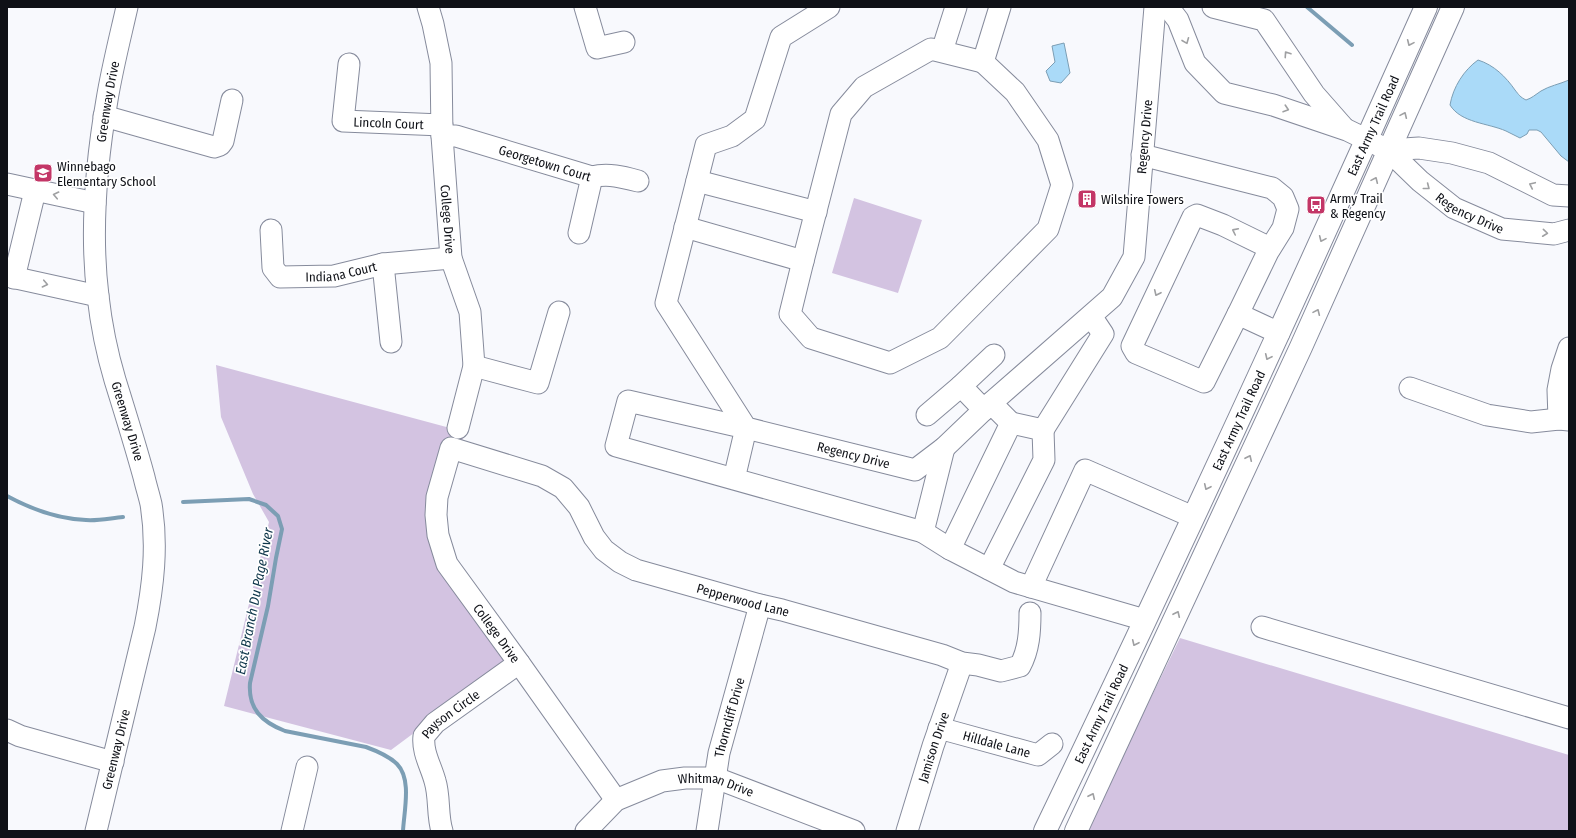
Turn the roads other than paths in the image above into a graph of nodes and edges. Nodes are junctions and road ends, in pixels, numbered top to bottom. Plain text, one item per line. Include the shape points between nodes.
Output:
1 (127, 7) edge
2 (428, 7) edge
3 (585, 7) edge
4 (829, 7) edge
5 (956, 7) edge
6 (1000, 7) edge
7 (1155, 7) edge
8 (1168, 7) edge
9 (1213, 7) edge
10 (1426, 7) edge
11 (1453, 7) edge
12 (624, 42) dead end
13 (942, 51) junction
14 (983, 62) junction
15 (349, 64) dead end
16 (232, 100) dead end
17 (104, 116) junction
18 (1345, 129) junction
19 (442, 131) junction
20 (1367, 139) junction
21 (1388, 150) junction
22 (1142, 155) junction
23 (592, 177) junction
24 (638, 181) dead end
25 (697, 181) junction
26 (7, 184) edge
27 (35, 190) junction
28 (1569, 196) edge
29 (95, 203) junction
30 (816, 212) junction
31 (685, 227) junction
32 (271, 230) dead end
33 (1569, 230) edge
34 (579, 233) dead end
35 (1270, 248) junction
36 (451, 258) junction
37 (803, 260) junction
38 (383, 264) junction
39 (10, 277) edge
40 (98, 296) junction
41 (558, 312) dead end
42 (1238, 314) junction
43 (1091, 316) junction
44 (1279, 333) junction
45 (392, 342) dead end
46 (1569, 348) edge
47 (994, 355) dead end
48 (474, 366) junction
49 (961, 386) junction
50 (1410, 388) dead end
51 (987, 407) junction
52 (927, 415) dead end
53 (1564, 420) edge
54 (1012, 424) junction
55 (458, 428) dead end
56 (746, 428) junction
57 (1043, 430) junction
58 (451, 448) joint
59 (944, 448) junction
60 (734, 479) junction
61 (1193, 517) junction
62 (923, 532) junction
63 (950, 549) junction
64 (990, 569) junction
65 (1031, 587) junction
66 (760, 606) junction
67 (1030, 613) dead end
68 (1145, 620) junction
69 (1262, 627) dead end
70 (519, 663) junction
71 (962, 663) junction
72 (1569, 718) edge
73 (939, 728) junction
74 (7, 730) edge
75 (1052, 744) dead end
76 (113, 762) junction
77 (307, 767) dead end
78 (716, 778) junction
79 (616, 800) junction
80 (96, 831) edge
81 (292, 831) edge
82 (442, 831) edge
83 (586, 831) edge
84 (707, 831) edge
85 (854, 831) edge
86 (907, 831) edge
87 (1045, 831) edge
88 (1076, 831) edge

1 - 17 street, Greenway Drive
2 - 19 street, College Drive via 441,63
3 - 12 street via 597,48
4 - 25 street via 781,37 755,119 732,136 706,145
5 - 13 street
6 - 14 street
7 - 22 street, Regency Drive
8 -> 18 street, Regency Drive via 1178,20 1195,64 1224,93 1273,105
18 -> 9 street, Regency Drive via 1314,94 1264,20
10 -> 20 main road, East Army Trail Road
21 -> 11 main road, East Army Trail Road
13 - 14 street
13 - 30 street via 931,48 864,87 841,114
14 - 37 street via 1015,92 1048,140 1062,185 1048,229 940,338 890,363 810,338 790,314
15 - 19 street, Lincoln Court via 343,121
16 - 17 street via 223,141 214,147
17 - 29 street, Greenway Drive
18 - 20 street, Regency Drive
19 - 23 street, Georgetown Court
19 - 36 street, College Drive
20 - 21 street, Regency Drive
20 -> 44 main road, East Army Trail Road
28 -> 21 street via 1553,195 1488,163 1452,153 1419,148
21 -> 33 street, Regency Drive via 1420,181 1454,208 1502,229 1554,234
88 -> 21 main road, East Army Trail Road via 1301,347
22 - 35 street via 1272,188 1283,197 1288,208 1282,228
22 - 43 street, Regency Drive via 1134,257 1112,297
23 - 24 street via 613,175
23 - 34 street, Georgetown Court
25 - 30 street
25 - 31 street
26 - 27 street
29 -> 27 street
27 - 39 street
29 - 40 street, Greenway Drive
30 - 37 street
31 - 37 street
31 - 56 street via 666,303
32 - 38 street, Indiana Court via 273,268 280,277 334,276
35 - 42 street
35 -> 42 street via 1224,225 1197,215 1192,217 1132,346 1136,353 1204,382
36 - 38 street, Indiana Court
36 - 48 street, College Drive via 470,312
38 - 45 street
39 -> 40 street
40 - 76 street, Greenway Drive via 114,378 137,449 151,504 154,544 152,593
41 - 48 street via 538,383
42 - 44 street
43 - 51 street, Regency Drive
43 - 57 street via 1103,334
44 -> 61 main road, East Army Trail Road
46 - 53 street via 1558,390
47 - 49 street
48 - 55 street, College Drive
49 - 51 street
49 - 52 street
50 - 53 street via 1487,415 1531,422
51 - 54 street
51 - 59 street, Regency Drive
54 - 57 street
54 - 63 street
56 - 59 street, Regency Drive via 914,470
56 - 60 street
56 - 60 street via 628,401 616,446
57 - 64 street via 1044,460
58 - 66 street, Pepperwood Lane via 542,476 562,488 579,507 594,537 604,550 620,562 636,570
58 - 70 street, College Drive via 437,497 438,536 447,564
59 - 62 street
60 - 62 street
61 - 65 street via 1085,470
61 - 68 main road, East Army Trail Road
62 - 63 street
63 - 64 street
64 - 65 street via 1014,582
65 - 68 street
66 - 71 street, Pepperwood Lane via 782,610
66 - 78 street, Thorncliff Drive via 719,752
67 - 71 street, Pepperwood Lane via 1030,631 1020,666 1001,671
68 -> 87 main road, East Army Trail Road
69 - 72 street
70 - 79 street, College Drive
70 - 82 street, Payson Circle via 435,723 424,736 424,750 437,789
71 - 73 street, Jamison Drive
73 - 75 street, Hilldale Lane via 1038,755
73 - 86 street, Jamison Drive
74 - 76 street
76 - 80 street, Greenway Drive
77 - 81 street
78 - 79 street, Whitman Drive via 662,781
78 - 84 street, Thorncliff Drive
78 - 85 street, Whitman Drive
79 - 83 street, Whitman Drive

